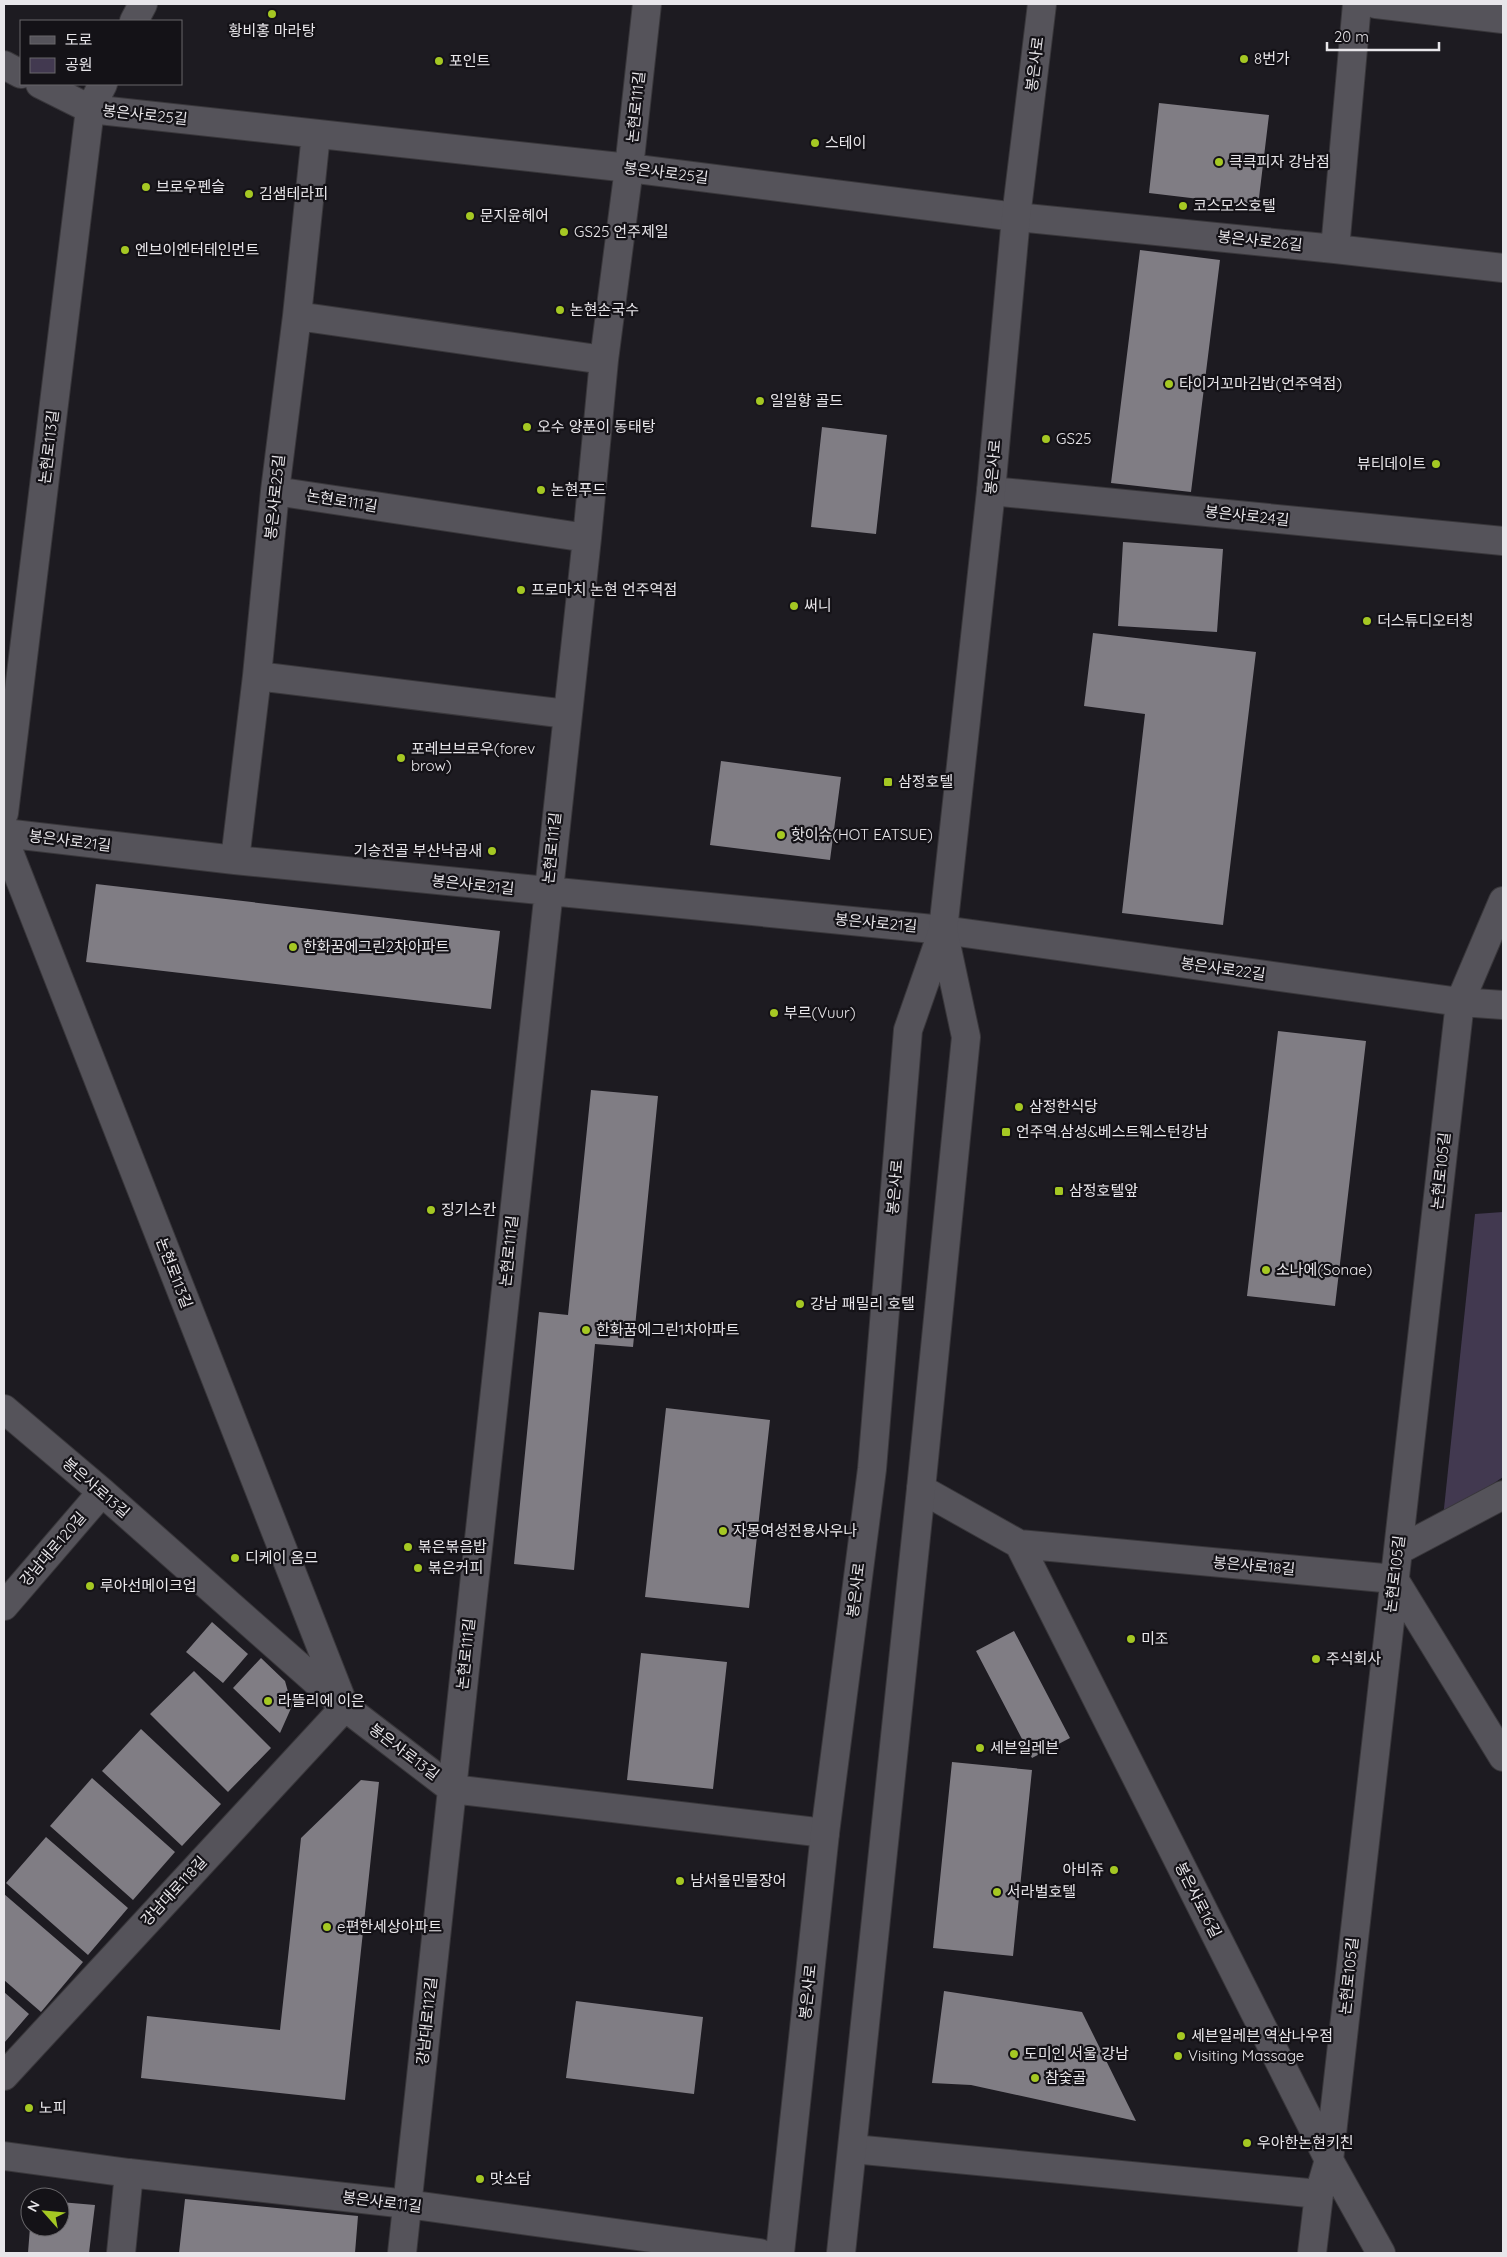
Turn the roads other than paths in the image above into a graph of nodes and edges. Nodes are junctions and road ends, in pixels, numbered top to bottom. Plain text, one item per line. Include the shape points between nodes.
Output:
1 (143, 4) edge
2 (647, 4) edge
3 (1042, 4) edge
4 (1356, 4) edge
5 (1376, 4) edge
6 (1503, 19) edge
7 (135, 20) edge
8 (4, 65) edge
9 (20, 73) edge
10 (42, 85) edge
11 (102, 85) edge
12 (90, 109) junction
13 (316, 134) junction
14 (629, 168) junction
15 (1016, 217) junction
16 (1335, 248) junction
17 (1503, 268) edge
18 (297, 316) junction
19 (604, 360) junction
20 (274, 491) junction
21 (991, 491) junction
22 (587, 538) junction
23 (1503, 542) edge
24 (257, 676) junction
25 (567, 714) junction
26 (4, 813) edge
27 (4, 833) edge
28 (4, 839) edge
29 (234, 860) junction
30 (547, 892) junction
31 (1503, 901) edge
32 (943, 930) junction
33 (1460, 1002) junction
34 (1503, 1005) edge
35 (4, 1409) edge
36 (921, 1489) junction
37 (102, 1492) junction
38 (1503, 1495) edge
39 (1019, 1544) junction
40 (1399, 1550) junction
41 (1394, 1579) junction
42 (4, 1606) edge
43 (345, 1707) junction
44 (1503, 1757) edge
45 (452, 1788) junction
46 (825, 1832) junction
47 (4, 2076) edge
48 (853, 2149) junction
49 (4, 2156) edge
50 (1329, 2160) junction
51 (129, 2173) junction
52 (1319, 2194) junction
53 (407, 2204) junction
54 (121, 2253) edge
55 (402, 2253) edge
56 (760, 2253) edge
57 (780, 2253) edge
58 (841, 2253) edge
59 (1312, 2253) edge
60 (1381, 2253) edge

1 - 7 street
2 - 14 street, 논현로111길
3 - 15 street, 봉은사로
4 - 16 street
5 - 6 street
8 - 9 street
10 - 12 street, 봉은사로25길
11 - 12 street, 논현로113길
12 - 13 street, 봉은사로25길
12 - 26 street, 논현로113길
13 - 14 street, 봉은사로25길
13 - 18 street, 봉은사로25길
14 - 15 street, 봉은사로25길
14 - 19 street, 논현로111길
15 - 16 street, 봉은사로26길
15 - 21 street, 봉은사로
16 - 17 street, 봉은사로26길
18 - 19 street
18 - 20 street, 봉은사로25길
19 - 22 street, 논현로111길
20 - 22 street, 논현로111길
20 - 24 street, 봉은사로25길
21 - 23 street, 봉은사로24길
21 - 32 street, 봉은사로
22 - 25 street, 논현로111길
24 - 25 street
24 - 29 street, 봉은사로25길
25 - 30 street, 논현로111길
27 - 29 street, 봉은사로21길
28 - 43 street, 논현로113길
29 - 30 street, 봉은사로21길
30 - 32 street, 봉은사로21길
30 - 45 street, 논현로111길
31 - 33 street, 논현로105길
32 - 33 street, 봉은사로22길
32 - 36 street, 봉은사로 via 966,1037
32 - 46 street, 봉은사로 via 908,1030 872,1469
33 - 34 street, 봉은사로22길
33 - 40 street, 논현로105길
35 - 37 street, 봉은사로13길
36 - 39 street, 봉은사로18길
36 - 48 street, 봉은사로
37 - 42 street, 강남대로120길
37 - 43 street, 봉은사로13길
38 - 40 street
39 - 41 street, 봉은사로18길
39 - 50 street, 봉은사로16길
40 - 41 street, 논현로105길
41 - 44 street
41 - 50 street, 논현로105길
43 - 45 street, 봉은사로13길
43 - 47 street, 강남대로118길
45 - 46 street, 봉은사로13길
45 - 53 street, 강남대로112길
46 - 57 street, 봉은사로
48 - 52 street
48 - 58 street, 봉은사로
49 - 51 street, 봉은사로11길
50 - 52 street, 논현로105길
50 - 60 street, 봉은사로16길
51 - 53 street, 봉은사로11길
51 - 54 street
52 - 59 street, 논현로105길
53 - 55 street, 강남대로112길
53 - 56 street, 봉은사로11길

